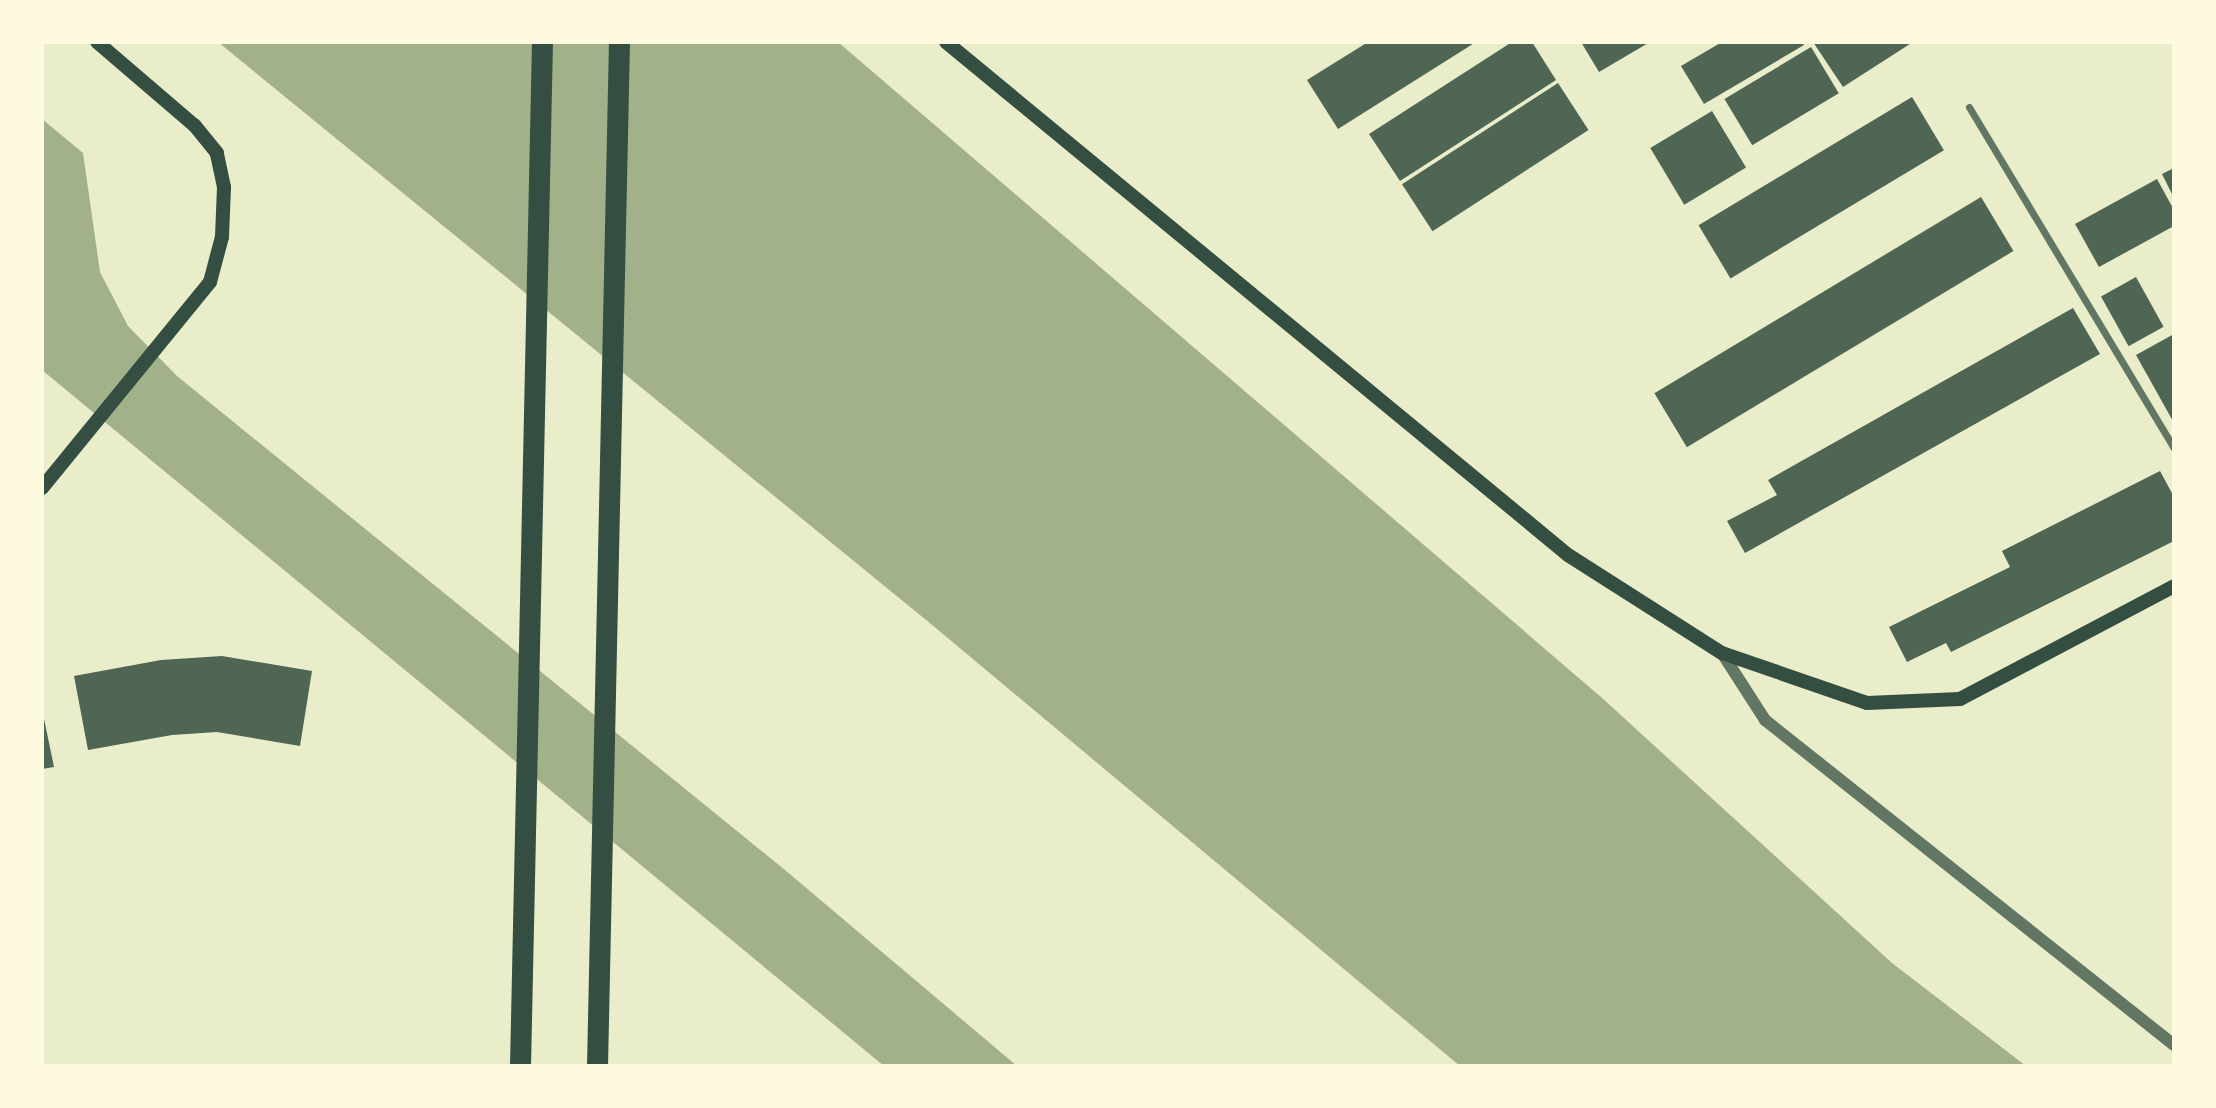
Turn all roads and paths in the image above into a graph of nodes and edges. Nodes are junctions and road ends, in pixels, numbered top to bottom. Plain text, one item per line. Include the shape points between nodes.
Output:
1 (97, 42) edge
2 (542, 42) edge
3 (619, 42) edge
4 (946, 42) edge
5 (1969, 107) dead end
6 (2174, 449) edge
7 (42, 488) edge
8 (2174, 586) edge
9 (1722, 653) junction
10 (2174, 1045) edge
11 (520, 1066) edge
12 (597, 1066) edge

1 - 7 main road via 195,126 217,153 224,187 222,237 211,282
2 - 11 highway
3 - 12 highway
4 - 9 main road via 1568,555
5 - 6 street
8 - 9 main road via 1960,699 1867,703
9 - 10 street via 1765,720

